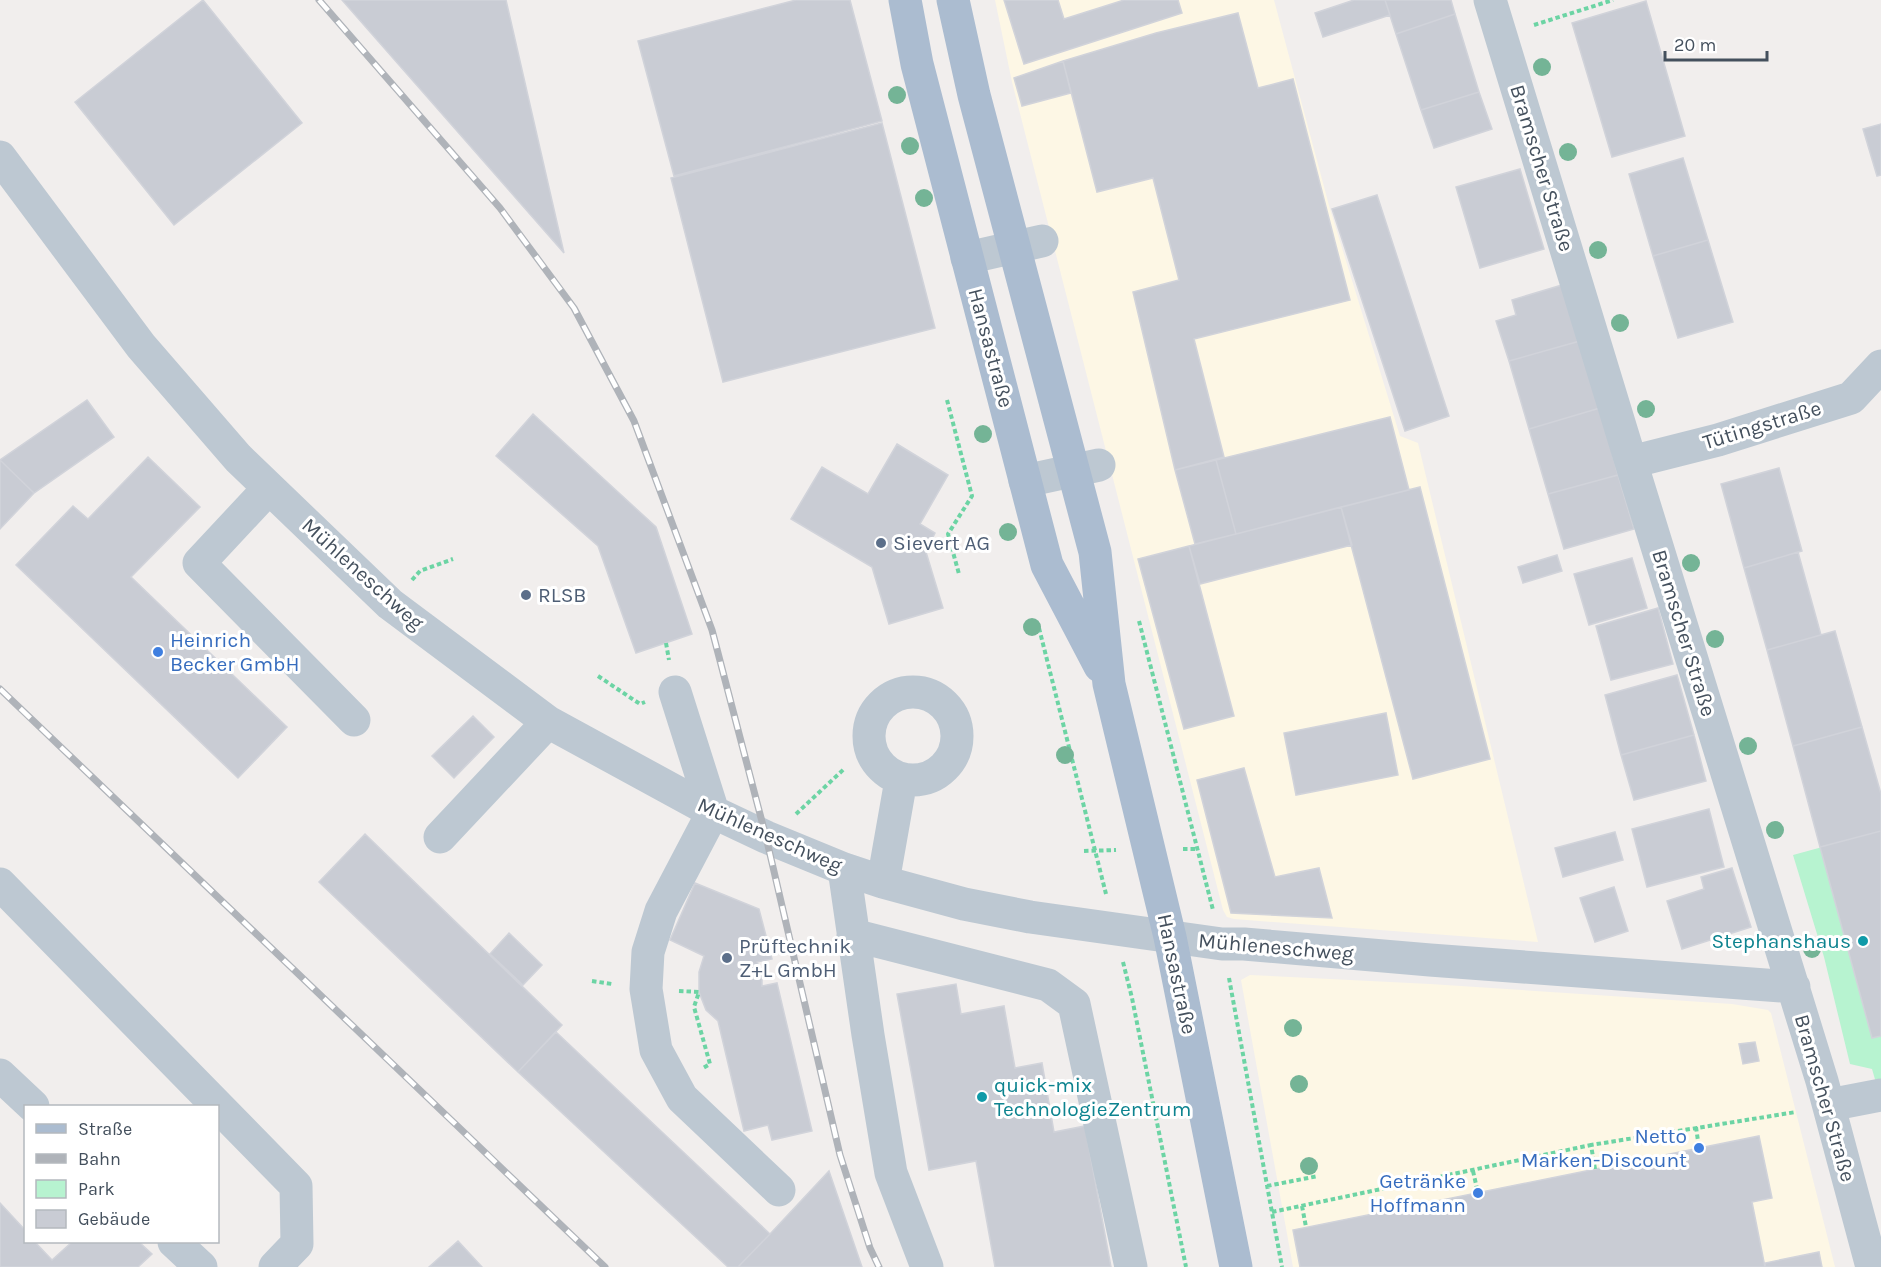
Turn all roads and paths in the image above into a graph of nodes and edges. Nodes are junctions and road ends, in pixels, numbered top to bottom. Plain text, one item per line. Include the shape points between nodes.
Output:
1 (905, 0) edge
2 (953, 0) edge
3 (1490, 0) edge
4 (1613, 0) edge
5 (1501, 35) junction
6 (0, 157) edge
7 (1028, 244) junction
8 (967, 258) junction
9 (1881, 366) edge
10 (947, 400) dead end
11 (1631, 462) junction
12 (1086, 467) junction
13 (1025, 482) junction
14 (269, 488) junction
15 (453, 559) dead end
16 (959, 574) dead end
17 (390, 604) junction
18 (1109, 684) junction
19 (675, 692) dead end
20 (354, 720) dead end
21 (548, 722) junction
22 (844, 769) dead end
23 (901, 780) dead end
24 (713, 812) junction
25 (441, 837) dead end
26 (776, 840) junction
27 (844, 869) junction
28 (883, 882) junction
29 (0, 884) edge
30 (1114, 929) junction
31 (853, 934) junction
32 (1170, 937) junction
33 (1794, 987) junction
34 (699, 992) dead end
35 (1232, 992) dead end
36 (0, 1075) edge
37 (673, 1082) junction
38 (1881, 1095) edge
39 (31, 1105) edge
40 (217, 1105) edge
41 (1829, 1105) junction
42 (219, 1107) edge
43 (1796, 1112) dead end
44 (1696, 1127) junction
45 (1591, 1145) junction
46 (1699, 1148) dead end
47 (1595, 1169) dead end
48 (1473, 1171) junction
49 (1318, 1176) dead end
50 (1267, 1186) junction
51 (779, 1190) dead end
52 (1478, 1193) dead end
53 (1302, 1206) junction
54 (1272, 1212) junction
55 (1306, 1227) dead end
56 (175, 1243) edge
57 (201, 1267) edge
58 (274, 1267) edge
59 (927, 1267) edge
60 (1131, 1267) edge
61 (1186, 1267) edge
62 (1236, 1267) edge
63 (1282, 1267) edge
64 (1872, 1267) edge

1 - 8 main road, Hansastraße via 917,64
2 - 7 main road, Hansastraße via 974,95
3 - 5 street, Bramscher Straße
4 - 5 path
5 - 11 street, Bramscher Straße
6 - 14 street, Mühleneschweg via 118,338
7 - 8 street
7 - 12 main road, Hansastraße
8 - 13 main road, Hansastraße
9 - 11 street, Tütingstraße via 1851,398 1718,440
10 - 16 path via 972,496 948,534
11 - 33 street, Bramscher Straße
12 - 13 street
12 - 18 main road, Hansastraße
13 - 18 main road, Hansastraße via 1047,565
14 - 17 street, Mühleneschweg
14 - 20 street via 199,563
15 - 17 path via 420,571
17 - 21 street, Mühleneschweg
18 - 32 main road, Hansastraße
19 - 24 street
21 - 24 street, Mühleneschweg
21 - 25 street
22 - 26 path via 800,809
23 - 28 street
24 - 26 street, Mühleneschweg
24 - 37 street via 661,911 648,952 646,989 656,1050
26 - 27 street, Mühleneschweg
27 - 28 street, Mühleneschweg
27 - 31 street
28 - 30 street, Mühleneschweg via 964,904
29 - 40 street
30 - 32 street, Mühleneschweg
30 - 61 path via 1132,998
31 - 59 street via 891,1173
31 - 60 street via 1048,985 1074,1004
32 - 33 street, Mühleneschweg
32 - 62 main road, Hansastraße
33 - 41 street, Bramscher Straße
34 - 37 path via 694,1007 710,1064
35 - 50 path
36 - 39 street
37 - 51 street via 682,1098
38 - 41 street
41 - 64 street, Bramscher Straße
42 - 58 street via 296,1186 297,1245
43 - 44 path
44 - 45 path
44 - 46 path
45 - 47 path
45 - 48 path
48 - 52 path
48 - 53 path
49 - 50 path
50 - 54 path
53 - 54 path
53 - 55 path
54 - 63 path
56 - 57 street

